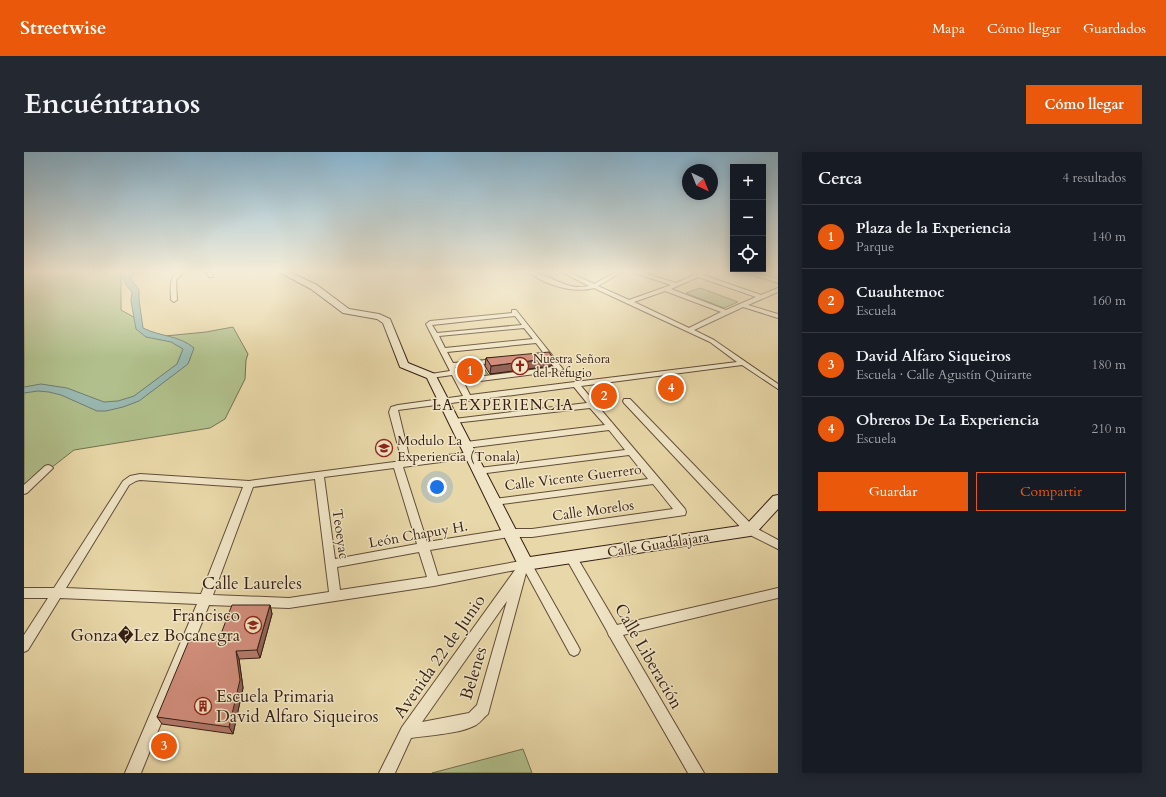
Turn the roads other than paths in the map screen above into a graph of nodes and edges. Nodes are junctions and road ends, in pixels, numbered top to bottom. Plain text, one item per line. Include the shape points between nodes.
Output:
1 (331, 300) edge
2 (625, 300) edge
3 (635, 300) edge
4 (695, 300) edge
5 (754, 300) edge
6 (629, 302) junction
7 (742, 305) junction
8 (726, 312) junction
9 (778, 316) edge
10 (526, 326) junction
11 (689, 330) junction
12 (434, 336) junction
13 (538, 341) junction
14 (442, 350) junction
15 (506, 360) edge
16 (744, 363) junction
17 (450, 365) junction
18 (454, 373) junction
19 (431, 376) junction
20 (458, 382) junction
21 (517, 383) junction
22 (576, 385) junction
23 (778, 387) edge
24 (467, 397) junction
25 (445, 400) junction
26 (627, 401) dead end
27 (592, 405) junction
28 (454, 421) junction
29 (610, 427) junction
30 (469, 450) junction
31 (632, 452) junction
32 (403, 465) junction
33 (48, 468) dead end
34 (479, 471) junction
35 (319, 476) junction
36 (655, 481) junction
37 (249, 484) junction
38 (24, 491) edge
39 (778, 500) edge
40 (494, 502) junction
41 (750, 530) junction
42 (509, 533) junction
43 (778, 545) edge
44 (423, 546) junction
45 (571, 557) junction
46 (331, 564) junction
47 (523, 567) junction
48 (434, 581) junction
49 (24, 593) edge
50 (58, 593) junction
51 (778, 593) edge
52 (335, 596) junction
53 (204, 600) junction
54 (613, 632) junction
55 (24, 646) edge
56 (574, 650) dead end
57 (407, 732) junction
58 (133, 773) edge
59 (387, 773) edge
60 (696, 773) edge

1 - 19 street via 346,311 384,318 406,367
2 - 6 street
3 - 6 street
4 - 8 street
5 - 7 street
6 - 11 street
7 - 8 street
7 - 9 street
8 - 11 street
10 - 12 street
10 - 12 street via 515,313 430,322
10 - 13 street
11 - 16 street via 716,343
12 - 14 street
13 - 14 street
13 - 21 street via 546,356 559,369
14 - 17 street
15 - 17 street
16 - 22 street
16 - 23 street
17 - 18 street
18 - 19 street
18 - 20 street
19 - 25 street
20 - 21 street
20 - 24 street
21 - 22 street
21 - 24 street
22 - 27 street
24 - 25 street
25 - 28 street
25 - 32 street via 394,409
26 - 41 street
27 - 28 street
27 - 29 street
28 - 30 street
29 - 30 street
29 - 31 street
30 - 32 street
30 - 34 street
31 - 34 street
31 - 36 street
32 - 35 street
32 - 44 street
33 - 38 street
34 - 40 street
35 - 37 street
35 - 46 street, Teoeyac
36 - 40 street, Calle Vicente Guerrero
36 - 42 street, Calle Morelos via 681,512 532,533
37 - 50 street via 133,478 126,483
37 - 53 street
39 - 41 street
40 - 42 street
41 - 43 street
41 - 45 street, Calle Guadalajara
42 - 44 street, León Chapuy H.
42 - 47 street
44 - 46 street, León Chapuy H.
44 - 48 street
45 - 47 street, Calle Guadalajara
45 - 54 street, Calle Liberación
46 - 52 street, Teoeyac
47 - 48 street, Calle Laureles
47 - 56 street
47 - 57 street, Avenida 22 de Junio
47 - 57 street, Belenes via 483,709 473,720 460,724
48 - 52 street, Calle Laureles
49 - 50 street, Calle Laureles
50 - 53 street, Calle Laureles
50 - 55 street
51 - 54 street
52 - 53 street, Calle Laureles via 289,603
53 - 58 street
54 - 60 street, Calle Liberación
57 - 59 street, Avenida 22 de Junio

